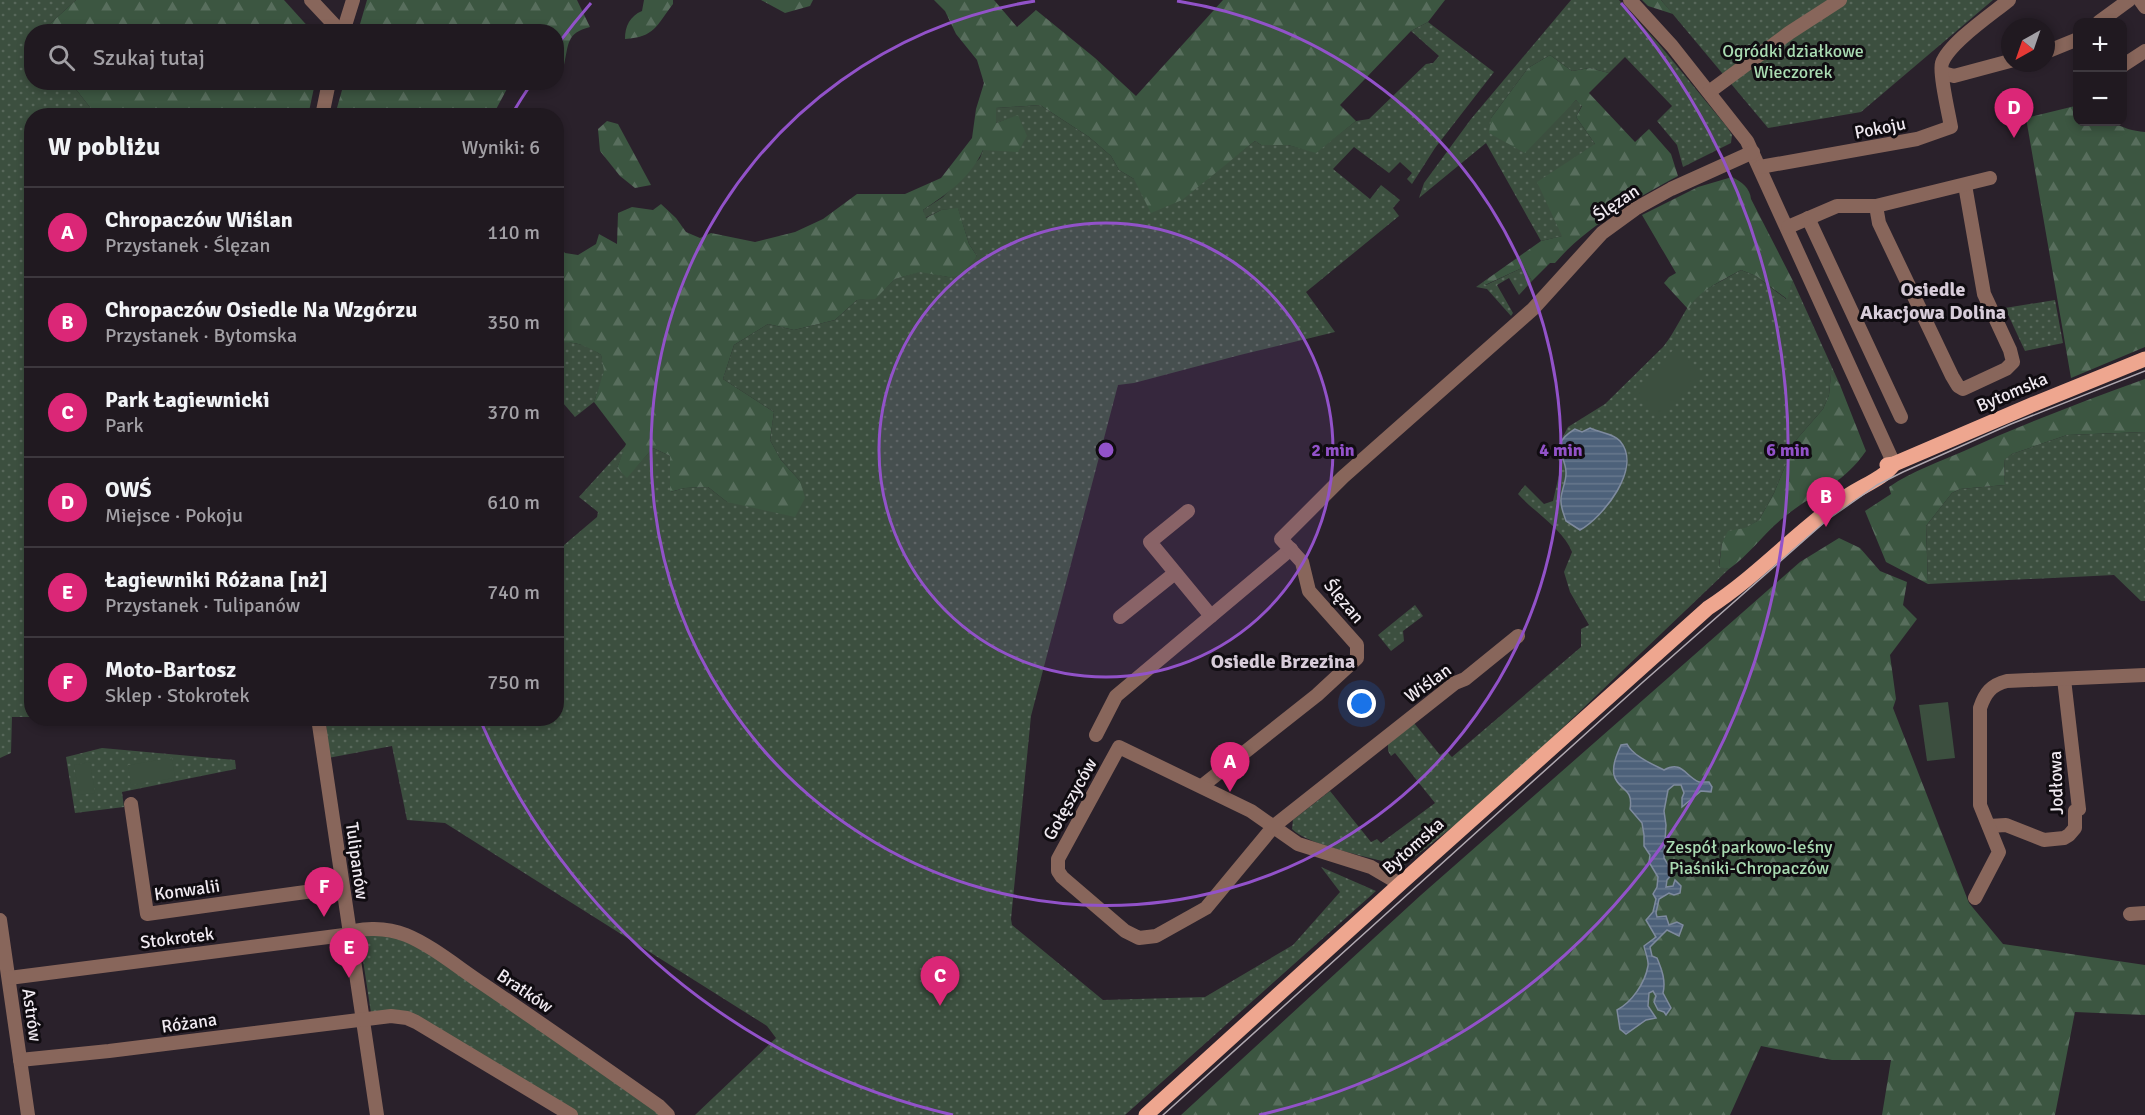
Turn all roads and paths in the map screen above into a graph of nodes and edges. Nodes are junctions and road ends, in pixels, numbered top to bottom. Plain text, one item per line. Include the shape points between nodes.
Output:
1 (311, 0) edge
2 (354, 0) edge
3 (1630, 0) edge
4 (1840, 0) edge
5 (2009, 0) edge
6 (2129, 0) edge
7 (2140, 0) edge
8 (2145, 8) edge
9 (2104, 18) edge
10 (334, 24) edge
11 (345, 24) edge
12 (2073, 41) edge
13 (2055, 48) edge
14 (2145, 51) edge
15 (2001, 63) edge
16 (2127, 63) edge
17 (1943, 74) junction
18 (327, 90) edge
19 (1709, 92) junction
20 (324, 108) edge
21 (1753, 152) junction
22 (1760, 167) junction
23 (1990, 178) dead end
24 (1965, 185) junction
25 (1876, 206) junction
26 (1808, 218) junction
27 (1788, 227) junction
28 (2145, 359) edge
29 (1883, 379) junction
30 (1861, 390) junction
31 (1901, 417) dead end
32 (1894, 464) junction
33 (1188, 511) dead end
34 (1290, 549) junction
35 (1175, 573) junction
36 (1210, 616) junction
37 (1120, 617) dead end
38 (1518, 636) dead end
39 (2144, 678) edge
40 (2064, 679) junction
41 (319, 726) edge
42 (1096, 735) dead end
43 (1202, 786) junction
44 (131, 804) dead end
45 (1274, 826) junction
46 (1989, 826) junction
47 (1400, 884) junction
48 (342, 886) junction
49 (1975, 898) dead end
50 (2145, 913) edge
51 (2130, 914) dead end
52 (0, 920) edge
53 (349, 932) junction
54 (9, 978) junction
55 (362, 1019) junction
56 (20, 1060) junction
57 (1150, 1112) edge
58 (27, 1115) edge
59 (377, 1115) edge
60 (571, 1115) edge
61 (668, 1115) edge

1 - 10 street
2 - 11 street
3 - 19 street
4 - 19 street
5 - 17 street, Pokoju via 1956,43 1941,64
6 - 9 street
7 - 8 street
12 - 13 street
14 - 16 street
15 - 17 street via 1954,76
17 - 22 street, Pokoju via 1951,127 1948,129 1917,139
18 - 20 street
19 - 21 street
21 - 22 street
21 - 34 street, Ślęzan via 1671,189 1602,233 1533,309 1321,498 1281,539
22 - 27 street
23 - 24 street
24 - 25 street
24 - 25 street via 1984,294 2013,362 1963,389 1952,376 1905,279 1879,223
25 - 26 street via 1837,206
26 - 27 street
26 - 29 street
27 - 30 street
28 - 32 main road, Bytomska
29 - 30 street
29 - 31 street
30 - 32 street
32 - 47 main road, Bytomska via 1880,466 1863,476 1798,523
33 - 35 street via 1150,542
34 - 36 street
34 - 43 street, Ślęzan via 1302,562 1309,591 1358,645 1357,658 1317,695
35 - 36 street
35 - 37 street
36 - 42 street via 1116,696
38 - 45 street, Wiślan
39 - 40 street
40 - 46 street via 2007,681 1985,694 1980,708 1980,805
40 - 46 street, Jodłowa via 2079,809 2074,811 2075,828 2064,838 2044,840 2006,825
41 - 48 street, Tulipanów
43 - 45 street
43 - 45 street, Gołęszyców via 1119,747 1059,854 1057,865 1062,877 1132,935 1148,939 1206,908
44 - 48 street, Konwalii via 147,914
45 - 47 street via 1298,844 1371,867
46 - 49 street via 1998,852
47 - 57 main road, Bytomska
48 - 53 street, Tulipanów
50 - 51 street
52 - 54 street, Astrów
53 - 54 street, Stokrotek
53 - 55 street, Tulipanów
53 - 61 street, Bratków via 387,930 408,936 510,1002
54 - 56 street, Astrów
55 - 56 street, Różana
55 - 59 street, Tulipanów
55 - 60 street via 408,1018
56 - 58 street, Astrów

